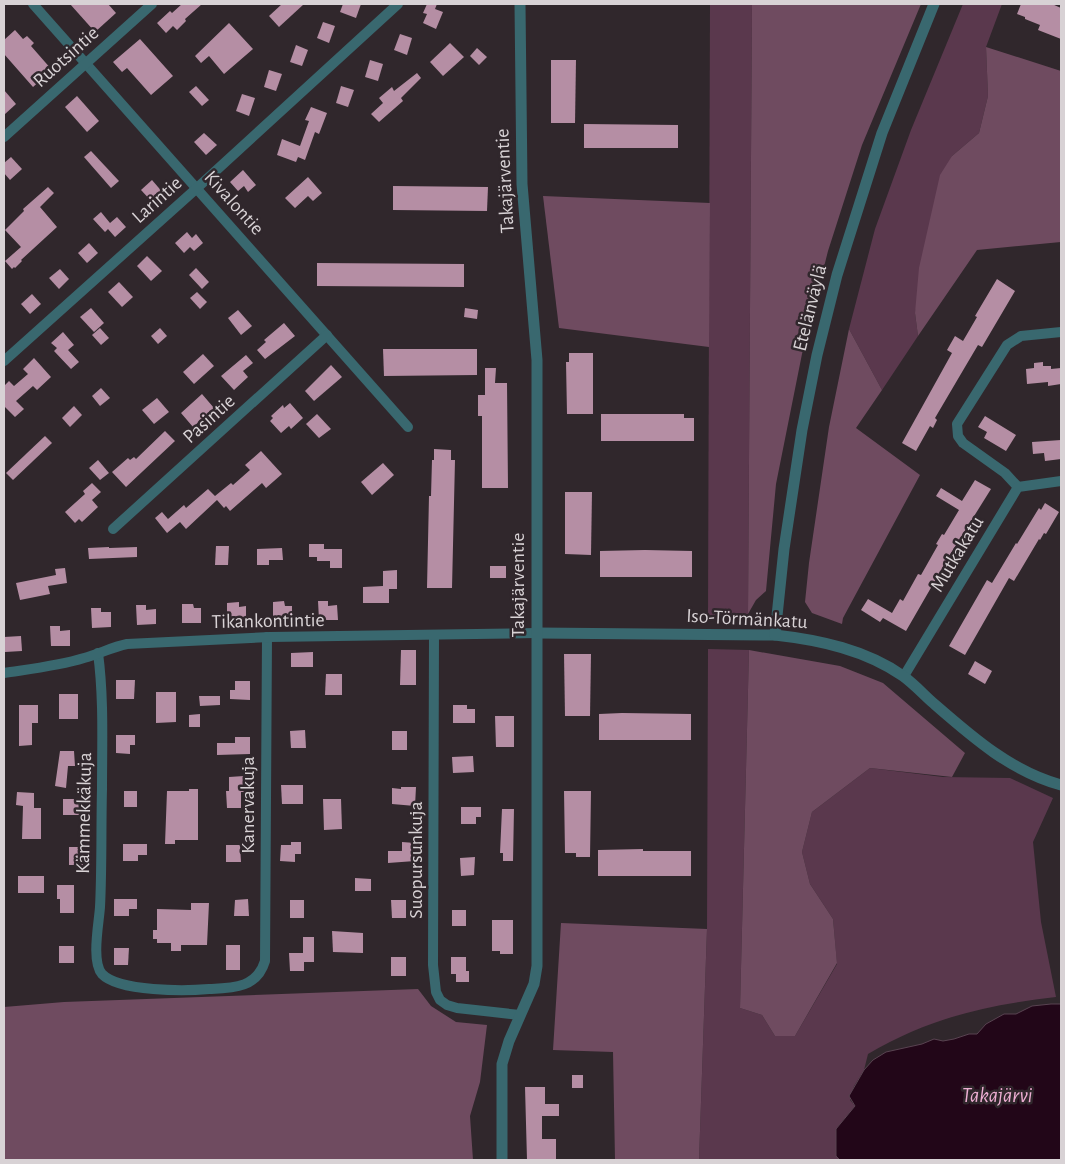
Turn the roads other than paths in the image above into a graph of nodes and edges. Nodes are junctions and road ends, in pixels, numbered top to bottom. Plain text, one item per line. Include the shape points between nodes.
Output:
1 (32, 4) edge
2 (152, 4) edge
3 (398, 4) edge
4 (520, 4) edge
5 (934, 4) edge
6 (86, 63) junction
7 (4, 137) edge
8 (197, 188) junction
9 (1061, 332) edge
10 (327, 335) junction
11 (4, 361) edge
12 (408, 427) dead end
13 (1061, 481) edge
14 (1018, 487) junction
15 (113, 529) dead end
16 (537, 633) junction
17 (775, 635) junction
18 (434, 636) junction
19 (267, 637) junction
20 (98, 653) junction
21 (4, 673) edge
22 (904, 676) junction
23 (1061, 785) edge
24 (102, 973) joint
25 (520, 1015) junction
26 (502, 1160) edge

1 - 6 street, Kivalontie
2 - 6 street, Ruotsintie
3 - 8 street, Larintie
4 - 16 street, Takajärventie via 522,184 537,360
5 - 17 street, Etelänväylä via 882,133 837,275 802,430
6 - 7 street, Ruotsintie
6 - 8 street, Kivalontie
8 - 10 street, Kivalontie
8 - 11 street, Larintie
9 - 14 street via 1021,336 1007,345 958,424 958,436 963,443 1005,473
10 - 12 street, Kivalontie
10 - 15 street, Pasintie
13 - 14 street
14 - 22 street, Mutkakatu
16 - 17 street, Iso-Törmänkatu
16 - 18 street, Tikankontintie
16 - 25 street, Takajärventie via 537,966 534,984
17 - 22 street, Iso-Törmänkatu via 803,638 858,652
18 - 19 street, Tikankontintie
18 - 25 street, Suopursunkuja via 433,965 436,992 440,1000 452,1006
19 - 20 street, Tikankontintie via 128,644
19 - 24 street, Kanervakuja via 265,955 261,972 253,980 233,987 171,990 129,985 113,981
20 - 21 street, Tikankontintie via 56,665
20 - 24 street, Kämmekkäkuja via 102,681 102,772 100,906 96,944
22 - 23 street, Iso-Törmänkatu via 1006,762
25 - 26 street, Takajärventie via 501,1073

